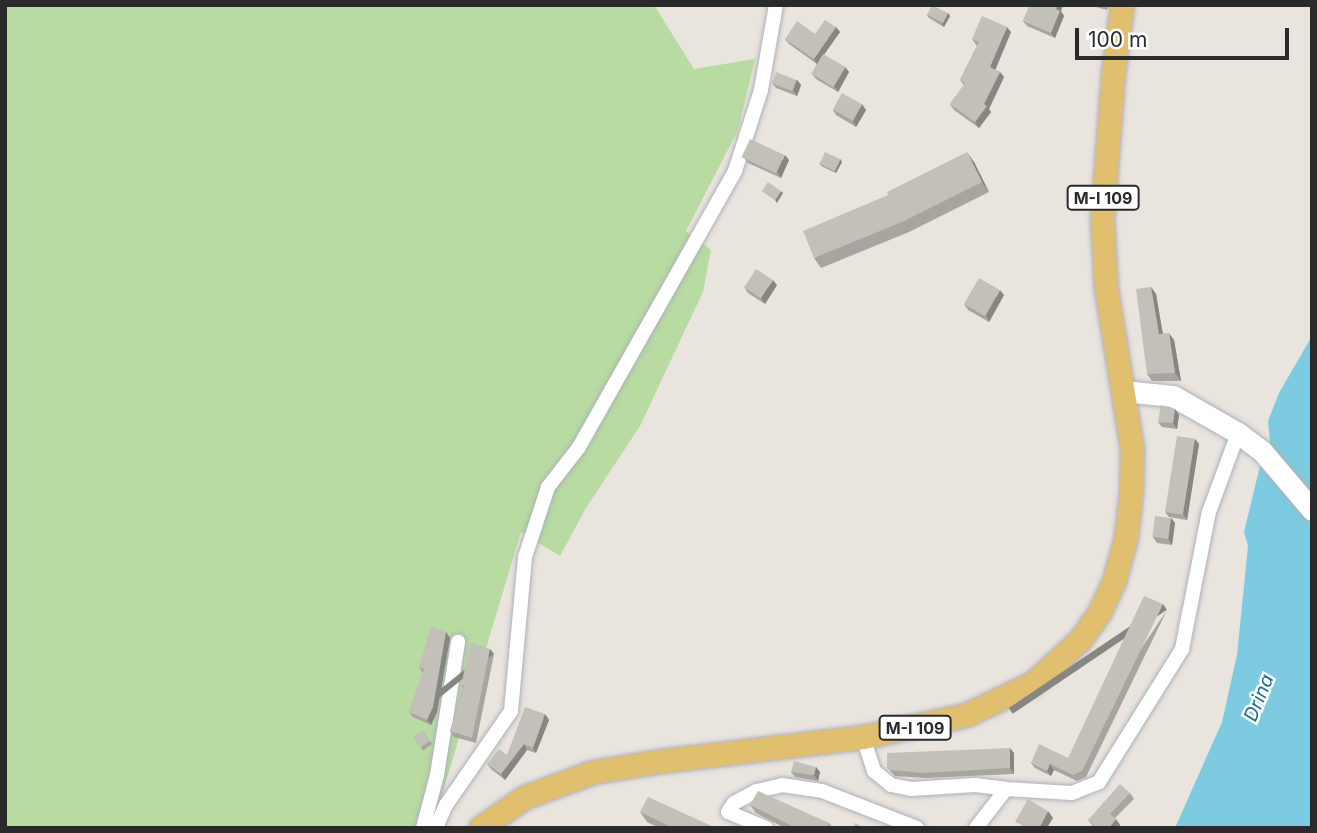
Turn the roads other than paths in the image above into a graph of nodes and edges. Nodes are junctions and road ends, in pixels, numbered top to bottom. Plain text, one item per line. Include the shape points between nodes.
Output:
1 (776, 5) edge
2 (1122, 5) edge
3 (1123, 391) junction
4 (1238, 433) junction
5 (1312, 510) edge
6 (458, 642) dead end
7 (863, 737) junction
8 (1006, 789) junction
9 (423, 828) edge
10 (436, 828) edge
11 (480, 828) edge
12 (766, 828) edge
13 (917, 828) edge
14 (976, 828) edge

1 - 10 street via 761,90 735,172 579,447 548,487 525,557 510,711 446,805
2 - 3 main road, M-I 109 via 1102,220 1106,289
3 - 4 street via 1173,396
3 - 7 main road, M-I 109 via 1132,449 1126,537 1114,581 1080,640 1033,683 985,708 944,722
4 - 5 street via 1262,451
4 - 8 street via 1209,512 1182,649 1100,782 1072,793
6 - 9 street via 437,775
7 - 8 street via 874,771 891,785
7 - 11 main road, M-I 109 via 593,772 525,796
8 - 14 street
12 - 13 street via 728,812 734,803 757,791 782,785 822,791

